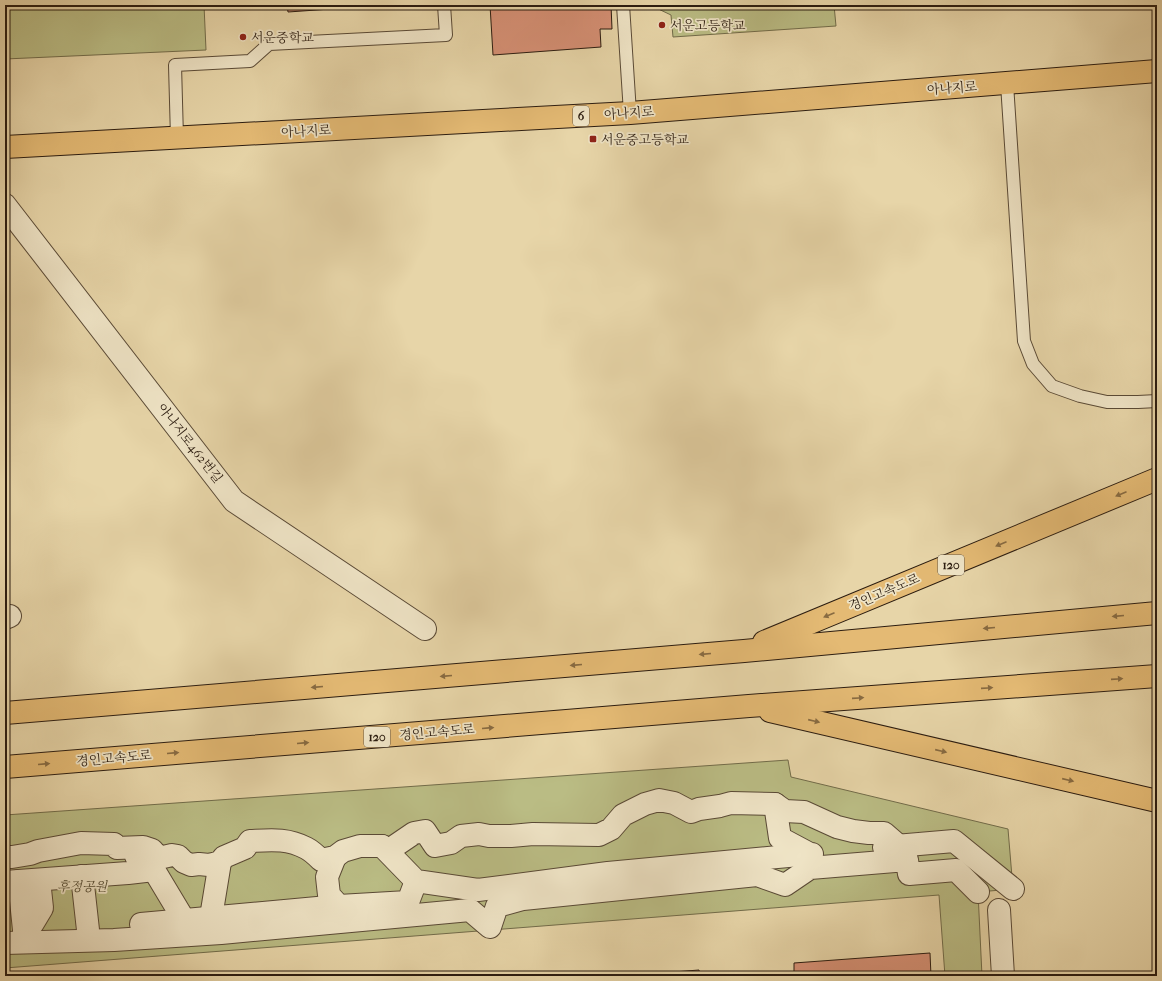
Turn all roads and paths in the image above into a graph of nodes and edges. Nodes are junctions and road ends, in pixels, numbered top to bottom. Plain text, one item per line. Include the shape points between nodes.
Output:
1 (444, 5) edge
2 (623, 5) edge
3 (1157, 71) edge
4 (1007, 84) junction
5 (630, 113) junction
6 (177, 138) junction
7 (5, 147) edge
8 (5, 205) edge
9 (1157, 401) edge
10 (1157, 479) edge
11 (1157, 613) edge
12 (425, 629) dead end
13 (744, 650) junction
14 (1157, 676) edge
15 (749, 706) junction
16 (5, 713) edge
17 (5, 767) edge
18 (1157, 801) edge
19 (775, 804) junction
20 (382, 846) junction
21 (899, 846) junction
22 (810, 854) junction
23 (5, 857) edge
24 (335, 857) junction
25 (220, 862) junction
26 (5, 864) edge
27 (154, 870) junction
28 (82, 876) junction
29 (21, 881) edge
30 (416, 881) junction
31 (1013, 889) dead end
32 (978, 892) dead end
33 (339, 906) junction
34 (999, 910) dead end
35 (211, 917) junction
36 (184, 920) junction
37 (15, 929) edge
38 (88, 930) junction
39 (5, 943) edge
40 (1003, 976) edge

1 - 6 lane via 446,35 269,44 250,61 174,65
2 - 5 lane
3 - 4 main road, 아나지로 / 6
4 - 5 main road, 아나지로 / 6
4 - 9 lane via 1024,341 1033,364 1052,386 1080,396 1107,402
5 - 6 main road, 아나지로 / 6
6 - 7 main road, 아나지로 / 6
8 - 12 street, 아나지로462번길 via 234,501
10 -> 13 main road, 경인고속도로 / 120
11 -> 13 main road, 경인고속도로 / 120
13 -> 16 main road, 경인고속도로 / 120
15 -> 14 main road, 경인고속도로 / 120
17 -> 15 main road, 경인고속도로 / 120
15 -> 18 main road, 경인고속도로 / 120
19 - 20 street via 731,803 691,812 674,803 660,800 623,815 611,829 599,834 479,834 461,836 451,843 435,846 425,831 414,833 389,850
19 - 21 street via 785,811 804,812 852,831 884,832
19 - 22 street via 780,838
20 - 24 street via 360,846 343,851
20 - 30 street
21 - 22 street
21 - 31 street via 954,841
22 - 30 street via 608,873 478,890
23 - 25 street via 81,843 114,844 117,848 143,847 152,850 159,858 178,856 191,864 209,866
24 - 25 street via 322,860 308,848 278,839 250,841 245,848 224,857
24 - 33 street via 327,878 329,894
25 - 35 street
26 - 27 street via 29,862 64,852 110,850 148,858
27 - 28 street
27 - 36 street
28 - 29 street
28 - 38 street
29 - 37 street
30 - 33 street via 408,902
32 - 39 street via 956,870 908,874 907,860 810,868 784,885 757,875 524,899 497,906 490,927 470,910 221,933 114,940
33 - 35 street
34 - 40 street
35 - 36 street
36 - 38 street
37 - 38 street via 66,932

